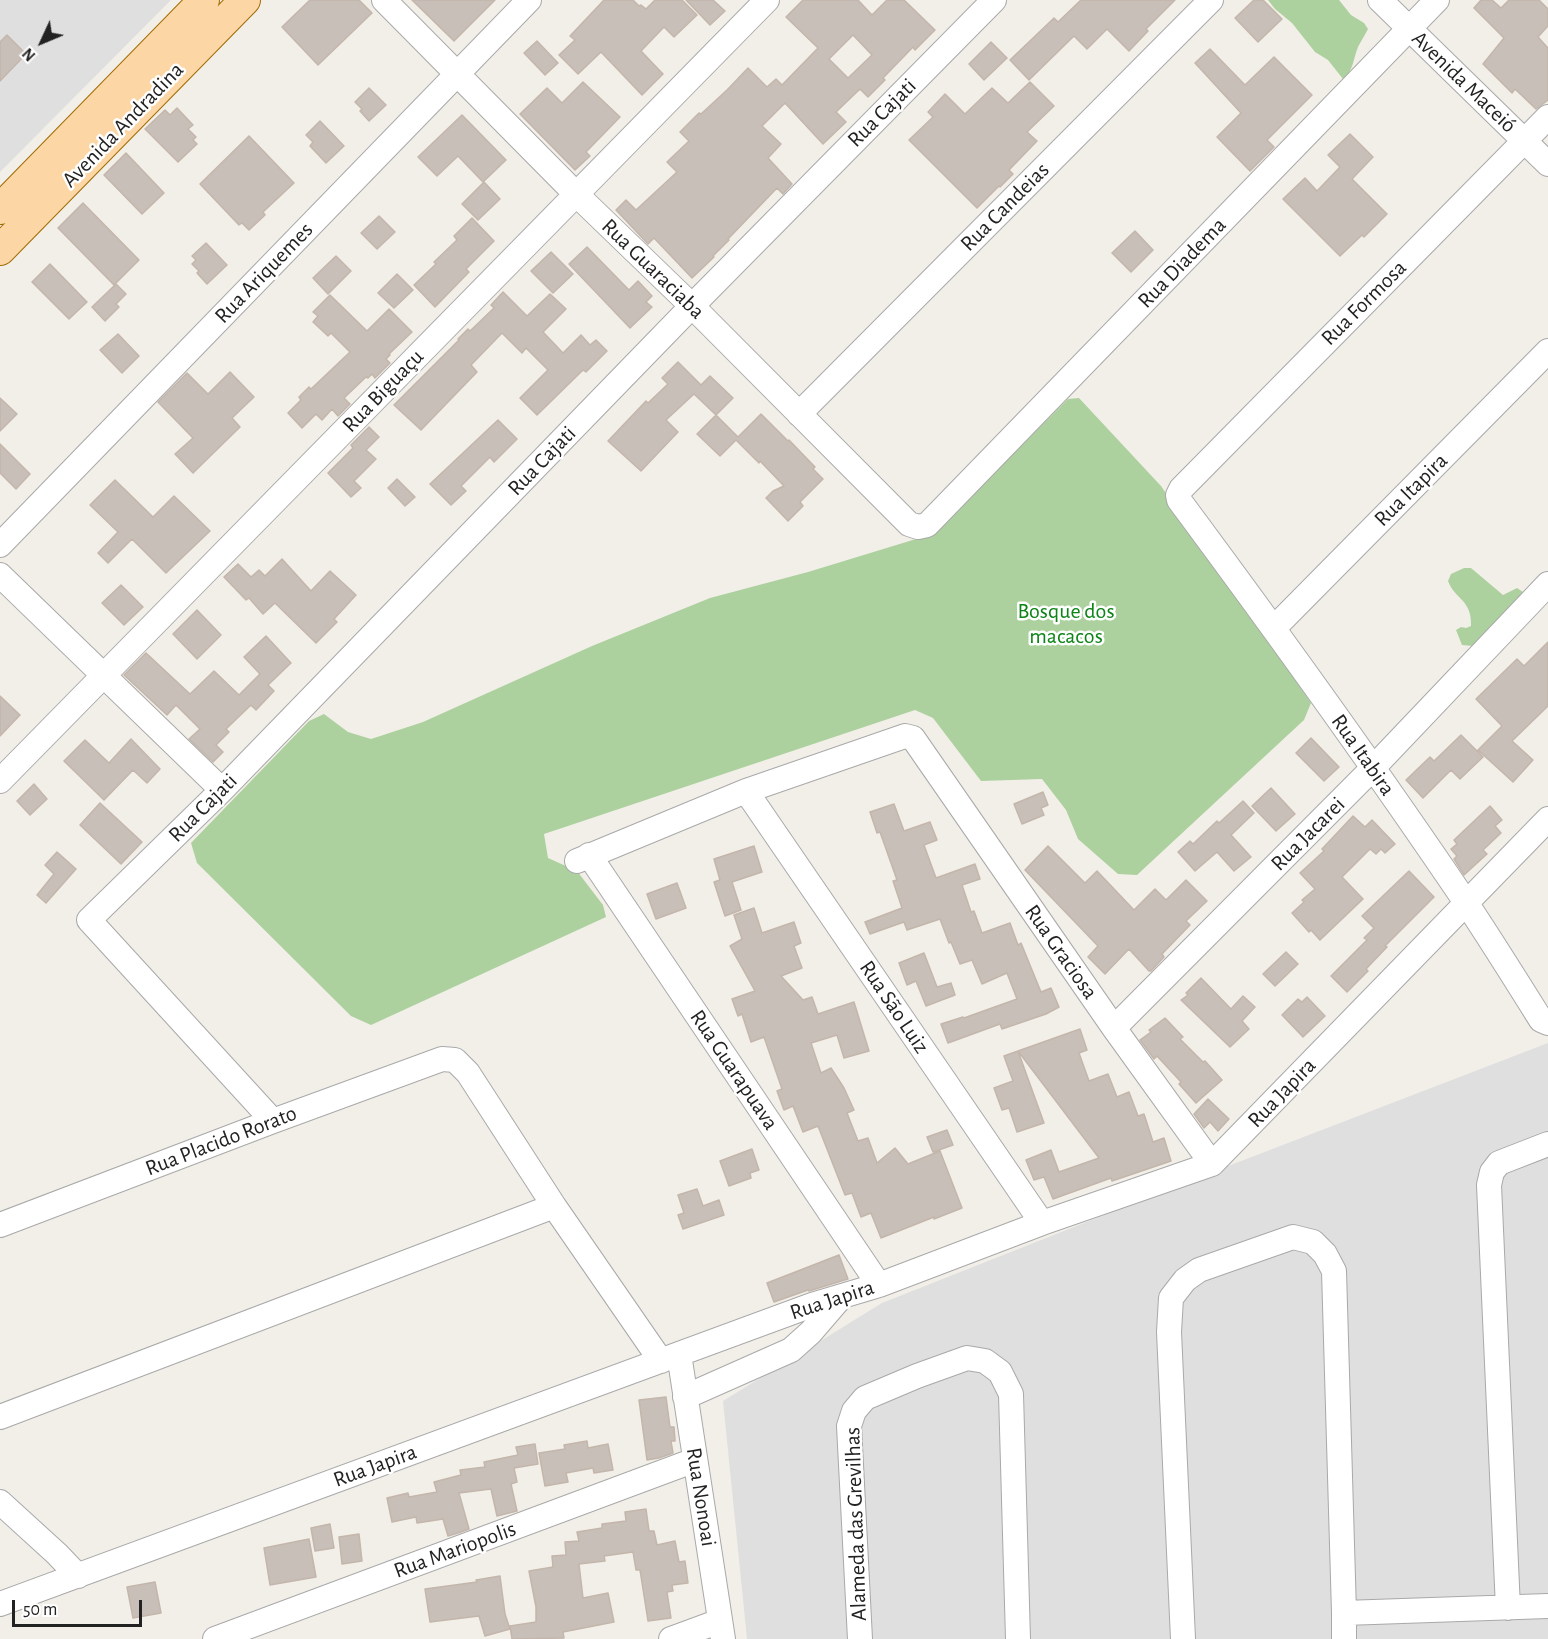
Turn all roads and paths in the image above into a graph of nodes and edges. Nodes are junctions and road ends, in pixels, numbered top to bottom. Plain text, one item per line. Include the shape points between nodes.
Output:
1 (204, 0) edge
2 (245, 0) edge
3 (384, 0) edge
4 (529, 0) edge
5 (767, 0) edge
6 (994, 0) edge
7 (1211, 0) edge
8 (1380, 0) edge
9 (1437, 0) edge
10 (1409, 28) junction
11 (457, 74) junction
12 (1548, 117) edge
13 (1525, 141) junction
14 (1548, 164) edge
15 (576, 194) junction
16 (0, 209) edge
17 (0, 250) edge
18 (692, 306) junction
19 (1548, 351) edge
20 (799, 414) junction
21 (1181, 489) joint
22 (927, 525) joint
23 (0, 545) edge
24 (0, 574) edge
25 (1548, 584) edge
26 (1274, 628) junction
27 (104, 675) junction
28 (1373, 768) junction
29 (0, 781) edge
30 (222, 790) junction
31 (746, 791) junction
32 (1548, 819) edge
33 (1466, 903) junction
34 (1548, 1023) edge
35 (1114, 1028) junction
36 (273, 1121) junction
37 (1548, 1144) edge
38 (1212, 1164) junction
39 (554, 1206) junction
40 (1042, 1223) junction
41 (0, 1225) edge
42 (879, 1286) junction
43 (842, 1296) junction
44 (670, 1358) junction
45 (685, 1396) junction
46 (0, 1417) edge
47 (695, 1460) junction
48 (0, 1502) edge
49 (78, 1576) junction
50 (0, 1604) edge
51 (1548, 1606) edge
52 (1508, 1608) junction
53 (1344, 1613) junction
54 (722, 1630) edge
55 (215, 1639) edge
56 (671, 1639) edge
57 (860, 1639) edge
58 (1018, 1639) edge
59 (1183, 1639) edge
60 (1344, 1639) edge

1 - 16 main road, Avenida Andradina
2 - 17 main road, Avenida Andradina
3 - 11 street, Rua Guaraciaba
4 - 11 street, Rua Ariquemes
5 - 15 street, Rua Biguaçu
6 - 18 street, Rua Cajati
7 - 20 street, Rua Candeias
8 - 10 street, Avenida Maceió
9 - 10 street, Rua Diadema
10 - 13 street, Avenida Maceió
10 - 22 street, Rua Diadema
11 - 15 street, Rua Guaraciaba
11 - 23 street, Rua Ariquemes
12 - 13 street, Rua Formosa
13 - 14 street, Avenida Maceió
13 - 21 street, Rua Formosa
15 - 18 street, Rua Guaraciaba
15 - 27 street, Rua Biguaçu
18 - 20 street, Rua Guaraciaba
18 - 30 street, Rua Cajati
19 - 26 street, Rua Itapira
20 - 22 street, Rua Guaraciaba via 909,524
21 - 26 street, Rua Itabira via 1179,500
24 - 27 street
25 - 28 street, Rua Jacarei
26 - 28 street, Rua Itabira
27 - 29 street, Rua Biguaçu
27 - 30 street
28 - 33 street, Rua Itabira
28 - 35 street, Rua Jacarei
30 - 36 street, Rua Cajati via 89,920
31 - 35 street, Rua Graciosa via 905,736 913,738
31 - 40 street, Rua São Luiz
31 - 42 street, Rua Guarapuava via 583,858
32 - 33 street, Rua Japira
33 - 34 street, Rua Itabira via 1541,1020
33 - 38 street, Rua Japira
35 - 38 street, Rua Graciosa
36 - 39 street, Rua Placido Rorato via 442,1059 455,1060 468,1073
36 - 41 street, Rua Placido Rorato
37 - 52 street via 1499,1163 1489,1185
38 - 40 street, Rua Japira
39 - 44 street
39 - 46 street
40 - 42 street, Rua Japira
42 - 43 street, Rua Japira
43 - 44 street, Rua Japira
43 - 45 street via 791,1350
44 - 45 street, Rua Nonoai
44 - 49 street, Rua Japira
45 - 47 street, Rua Nonoai
47 - 54 street, Rua Nonoai
47 - 55 street, Rua Mariopolis
48 - 49 street
49 - 50 street, Rua Japira
51 - 52 street
52 - 53 street
53 - 59 street via 1334,1271 1325,1254 1312,1242 1293,1237 1200,1270 1185,1280 1171,1298 1169,1332
53 - 60 street
54 - 56 street
57 - 58 street, Alameda das Grevilhas via 849,1426 854,1411 865,1398 967,1358 986,1361 1000,1372 1011,1394

